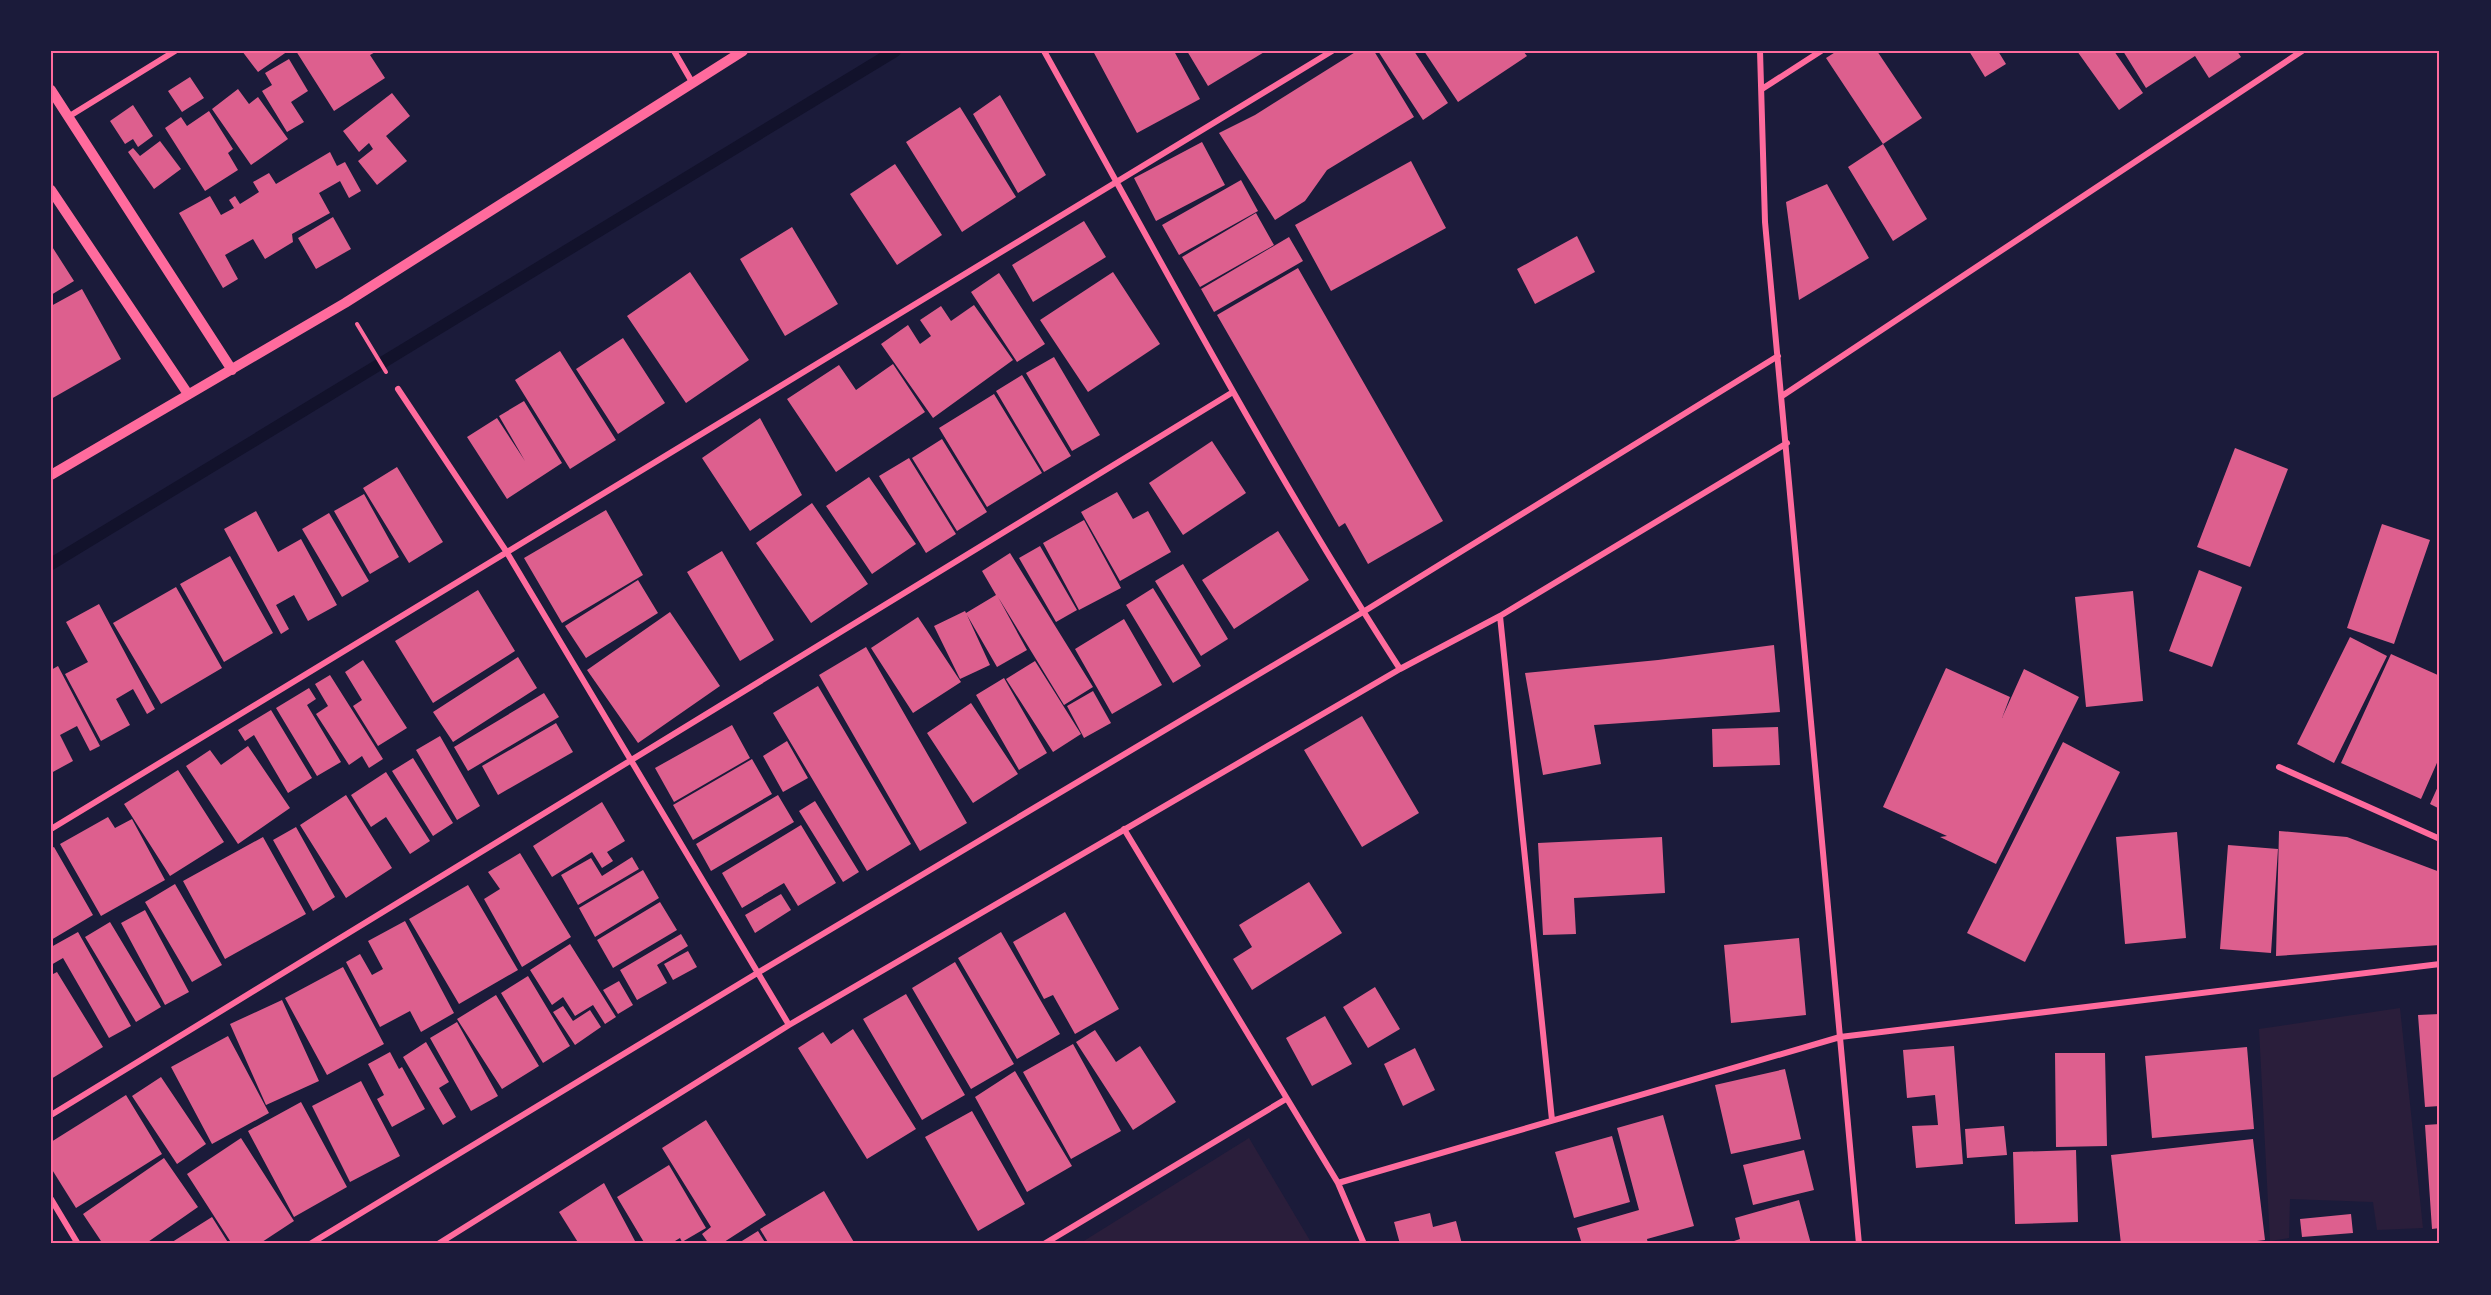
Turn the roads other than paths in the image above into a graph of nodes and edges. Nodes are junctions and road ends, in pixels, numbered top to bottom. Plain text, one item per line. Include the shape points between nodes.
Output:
1 (175, 51) edge
2 (674, 51) edge
3 (743, 51) edge
4 (1044, 51) edge
5 (1332, 51) edge
6 (1760, 51) edge
7 (1821, 51) edge
8 (2302, 51) edge
9 (692, 82) junction
10 (1762, 89) junction
11 (51, 90) edge
12 (67, 118) junction
13 (1117, 182) junction
14 (51, 190) edge
15 (1778, 356) junction
16 (232, 370) junction
17 (398, 389) dead end
18 (1233, 392) junction
19 (188, 394) junction
20 (1782, 396) junction
21 (1787, 443) junction
22 (51, 475) edge
23 (507, 551) junction
24 (1363, 612) junction
25 (1500, 616) junction
26 (1400, 669) junction
27 (631, 759) junction
28 (2279, 767) dead end
29 (51, 829) edge
30 (1124, 829) junction
31 (2440, 839) edge
32 (2440, 964) edge
33 (759, 972) junction
34 (789, 1025) junction
35 (1840, 1037) junction
36 (1286, 1099) junction
37 (51, 1115) edge
38 (1552, 1120) junction
39 (1338, 1183) junction
40 (51, 1199) edge
41 (78, 1244) edge
42 (310, 1244) edge
43 (438, 1244) edge
44 (1044, 1244) edge
45 (1364, 1244) edge
46 (1859, 1244) edge

1 - 12 street
2 - 9 street
3 - 9 street
4 - 13 street
5 - 13 street
6 - 10 street
7 - 10 street
8 - 20 street
9 - 16 street via 345,303
10 - 15 street via 1765,222
11 - 12 street
12 - 16 street
13 - 18 street
13 - 23 street
14 - 19 street
15 - 20 street
15 - 24 street
16 - 19 street
17 - 23 street
18 - 24 street
18 - 27 street
19 - 22 street
20 - 21 street
21 - 25 street
21 - 35 street
23 - 27 street
23 - 29 street
24 - 26 street
24 - 33 street
25 - 26 street
25 - 38 street
26 - 30 street
27 - 33 street
27 - 37 street
28 - 31 street
30 - 34 street
30 - 36 street
32 - 35 street
33 - 34 street
33 - 42 street
34 - 43 street
35 - 38 street
35 - 46 street
36 - 39 street
36 - 44 street
38 - 39 street
39 - 45 street
40 - 41 street

